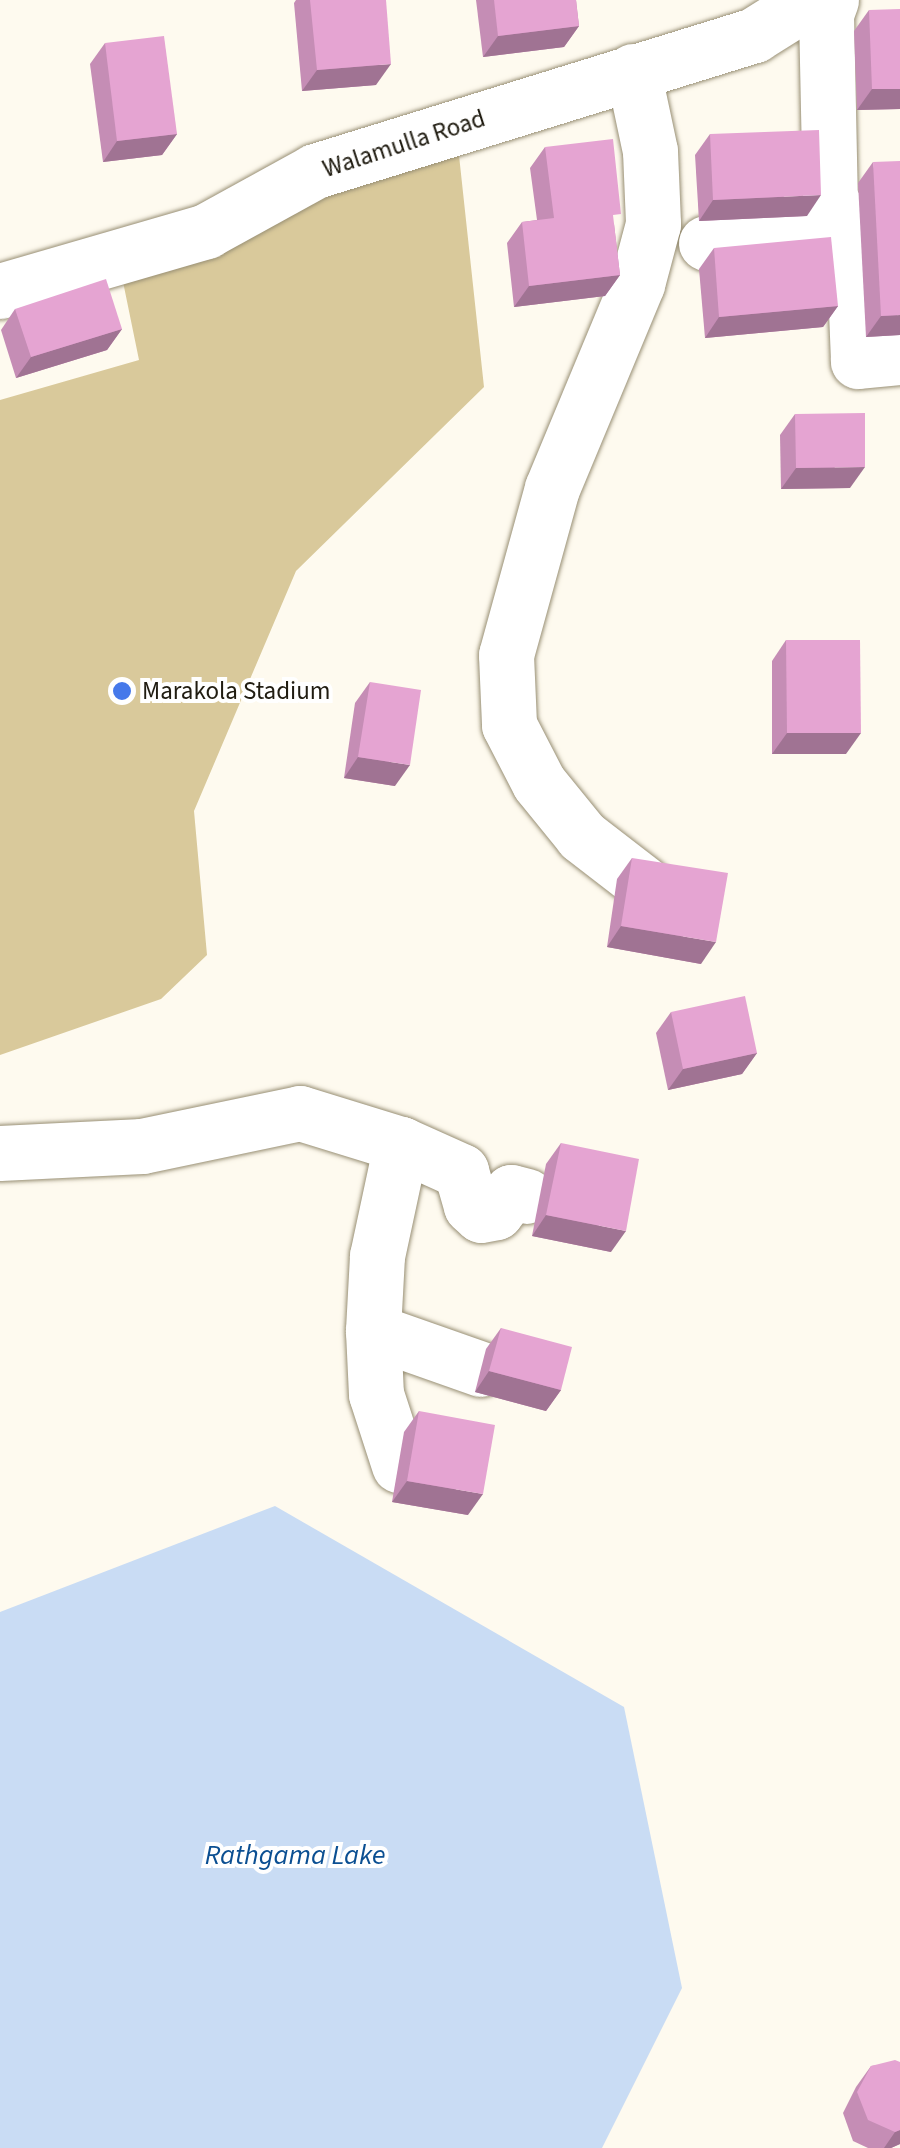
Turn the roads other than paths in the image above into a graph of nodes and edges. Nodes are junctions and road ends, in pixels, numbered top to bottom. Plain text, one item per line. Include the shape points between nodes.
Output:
1 (810, 0) edge
2 (831, 0) edge
3 (634, 71) junction
4 (706, 243) dead end
5 (854, 262) junction
6 (0, 291) edge
7 (900, 358) edge
8 (644, 884) edge
9 (401, 1144) junction
10 (0, 1154) edge
11 (527, 1196) dead end
12 (372, 1331) junction
13 (481, 1369) dead end
14 (399, 1466) dead end

1 - 3 street, Walamulla Road via 754,34
2 - 5 street via 830,198 853,236
3 - 6 street, Walamulla Road via 315,172 206,231
3 - 8 street via 650,151 653,224 637,284 552,488 506,654 510,725 540,783 582,836
4 - 5 street via 823,236
5 - 7 street via 858,361
9 - 10 street via 300,1113 142,1146
9 - 11 street via 462,1171 471,1206 481,1215 496,1212 511,1192
9 - 12 street via 376,1256
12 - 13 street
12 - 14 street via 376,1394

